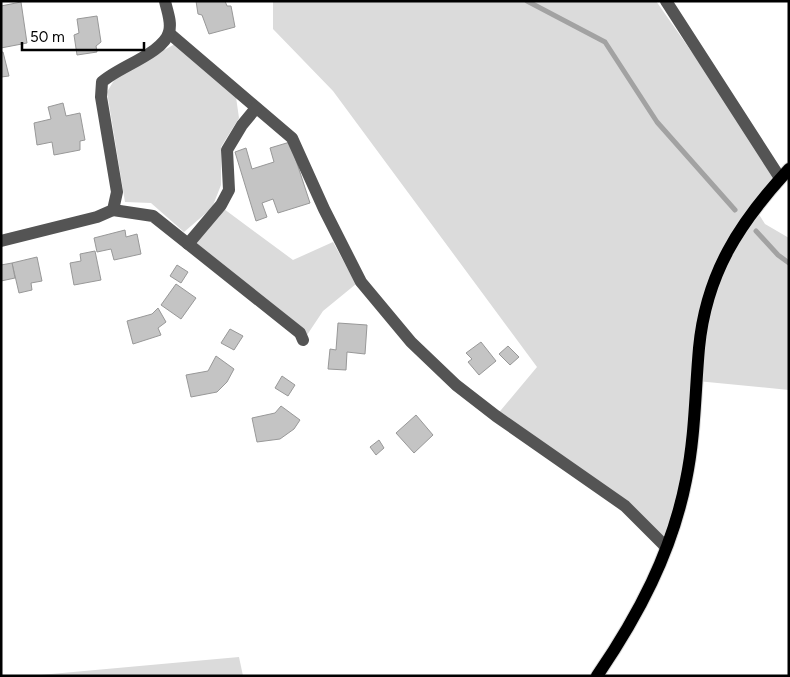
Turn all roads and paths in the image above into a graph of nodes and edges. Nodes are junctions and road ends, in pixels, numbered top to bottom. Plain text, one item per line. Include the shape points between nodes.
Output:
1 (166, 1) edge
2 (666, 1) edge
3 (169, 34) junction
4 (256, 108) junction
5 (784, 174) edge
6 (113, 210) junction
7 (1, 241) edge
8 (188, 244) junction
9 (303, 340) dead end
10 (666, 546) junction
11 (597, 676) edge

1 - 3 street
2 - 5 street
3 - 4 street
3 - 6 street via 157,49 102,82 101,97 117,192
4 - 8 street via 226,150 229,190 221,205
4 - 10 street via 292,138 361,282 411,342 456,385 496,416 625,506
5 - 10 main road via 754,208 732,240 718,270 706,308 699,347 695,416 686,480
6 - 7 street
6 - 8 street via 152,216
8 - 9 street via 300,333
10 - 11 main road via 650,589 629,629

